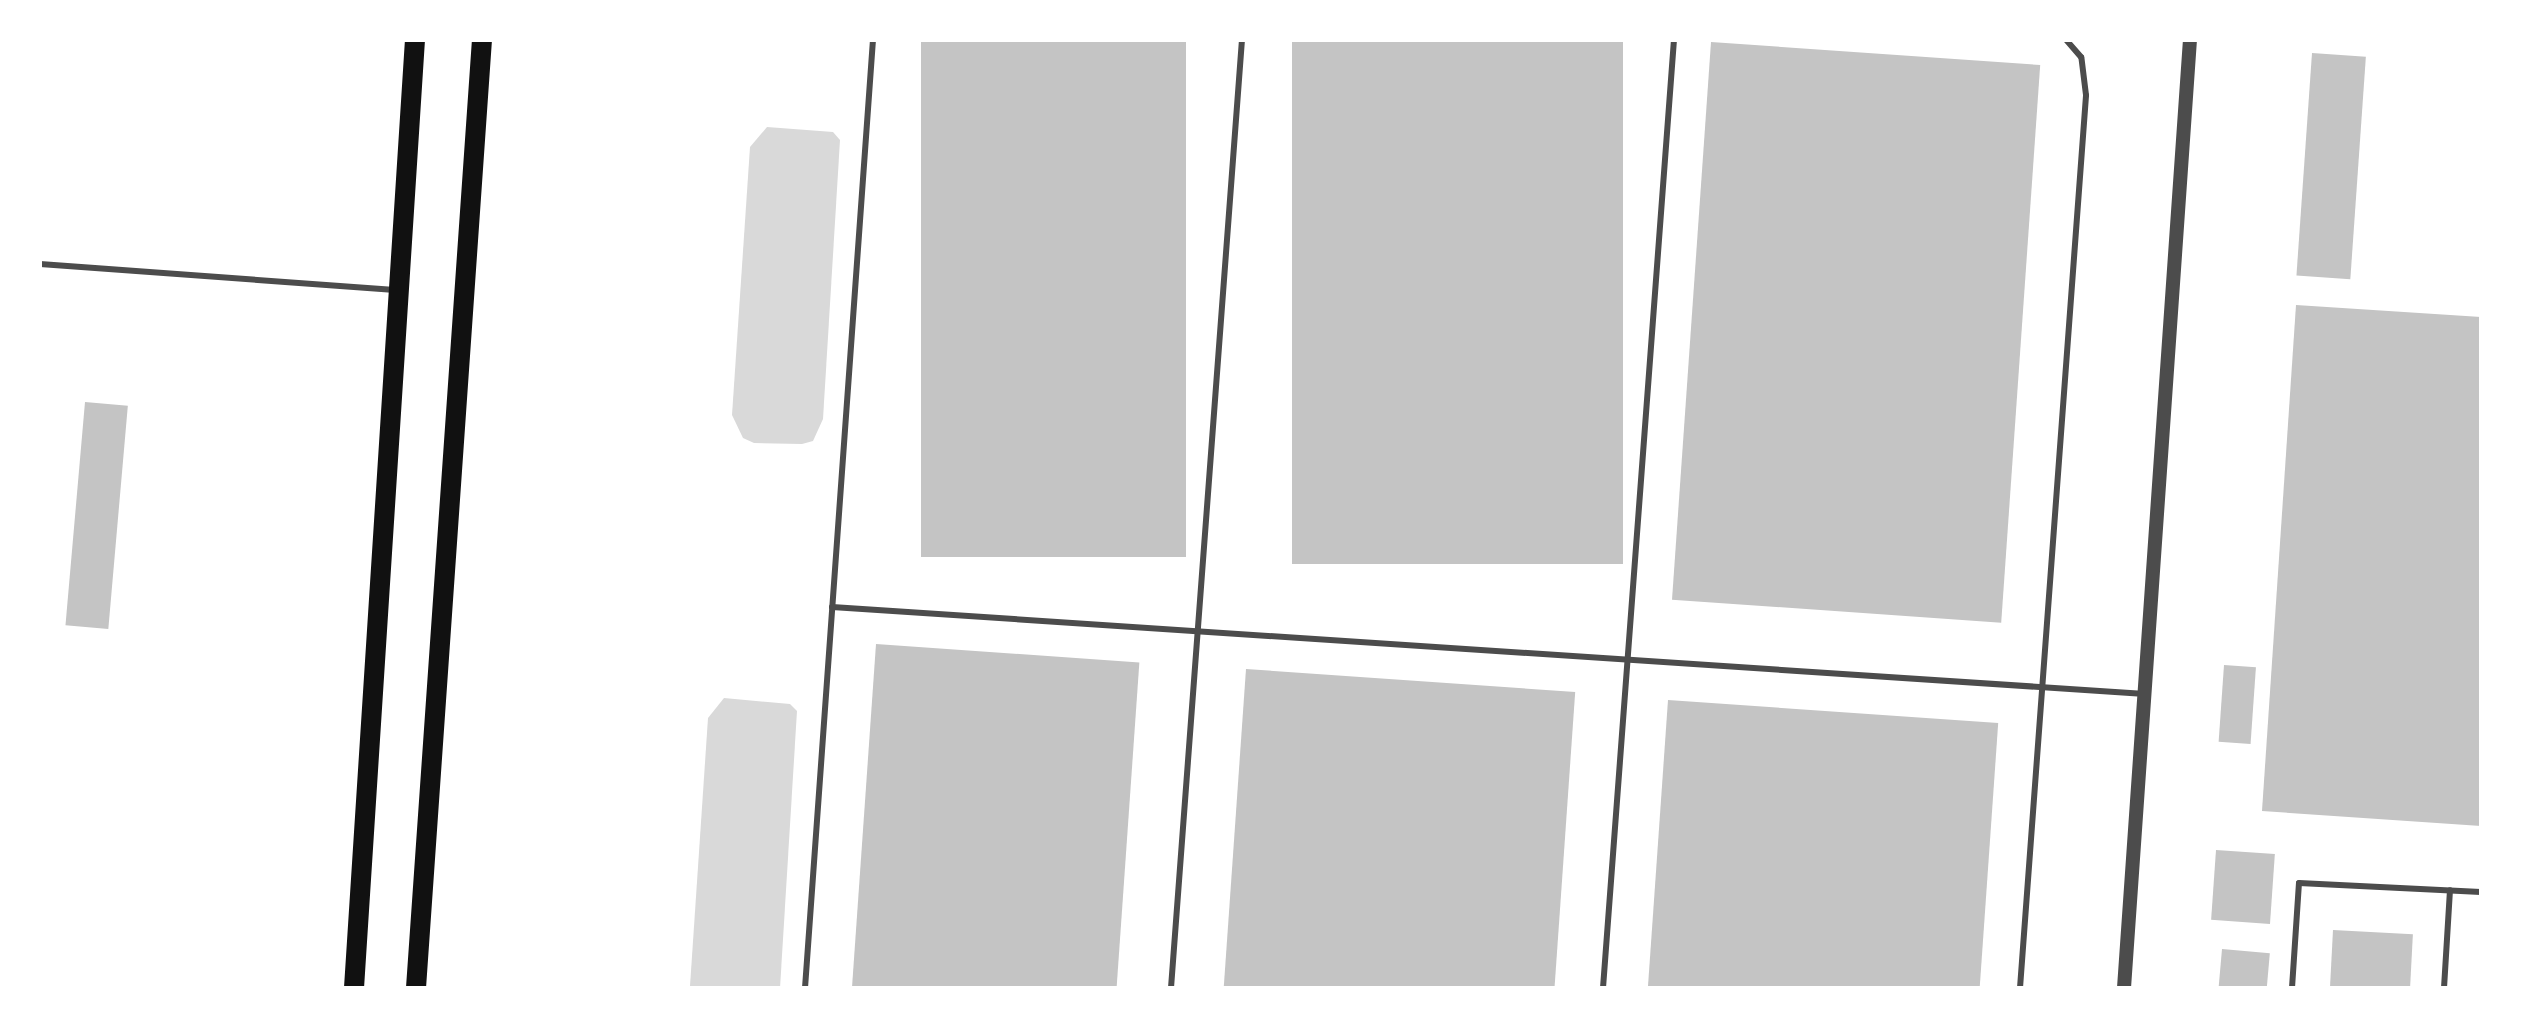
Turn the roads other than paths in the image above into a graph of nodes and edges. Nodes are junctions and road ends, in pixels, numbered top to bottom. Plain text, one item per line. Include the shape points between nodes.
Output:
1 (415, 40) edge
2 (482, 40) edge
3 (873, 40) edge
4 (1242, 40) edge
5 (1674, 40) edge
6 (2066, 40) edge
7 (2190, 40) edge
8 (40, 264) edge
9 (399, 291) junction
10 (832, 607) junction
11 (1198, 631) junction
12 (1627, 660) junction
13 (2042, 687) junction
14 (2145, 694) junction
15 (2450, 890) junction
16 (2481, 892) edge
17 (354, 988) edge
18 (416, 988) edge
19 (805, 988) edge
20 (1171, 988) edge
21 (1603, 988) edge
22 (2020, 988) edge
23 (2124, 988) edge
24 (2292, 988) edge
25 (2444, 988) edge

1 - 9 main road
2 - 18 main road
3 - 10 lane
4 - 11 lane
5 - 12 lane
6 - 13 lane via 2081,57 2086,95
7 - 14 street
8 - 9 lane
9 - 17 main road
10 - 11 lane
10 - 19 lane
11 - 12 lane
11 - 20 lane
12 - 13 lane
12 - 21 lane
13 - 14 lane
13 - 22 lane
14 - 23 street
15 - 16 lane
15 - 24 lane via 2299,883
15 - 25 lane

